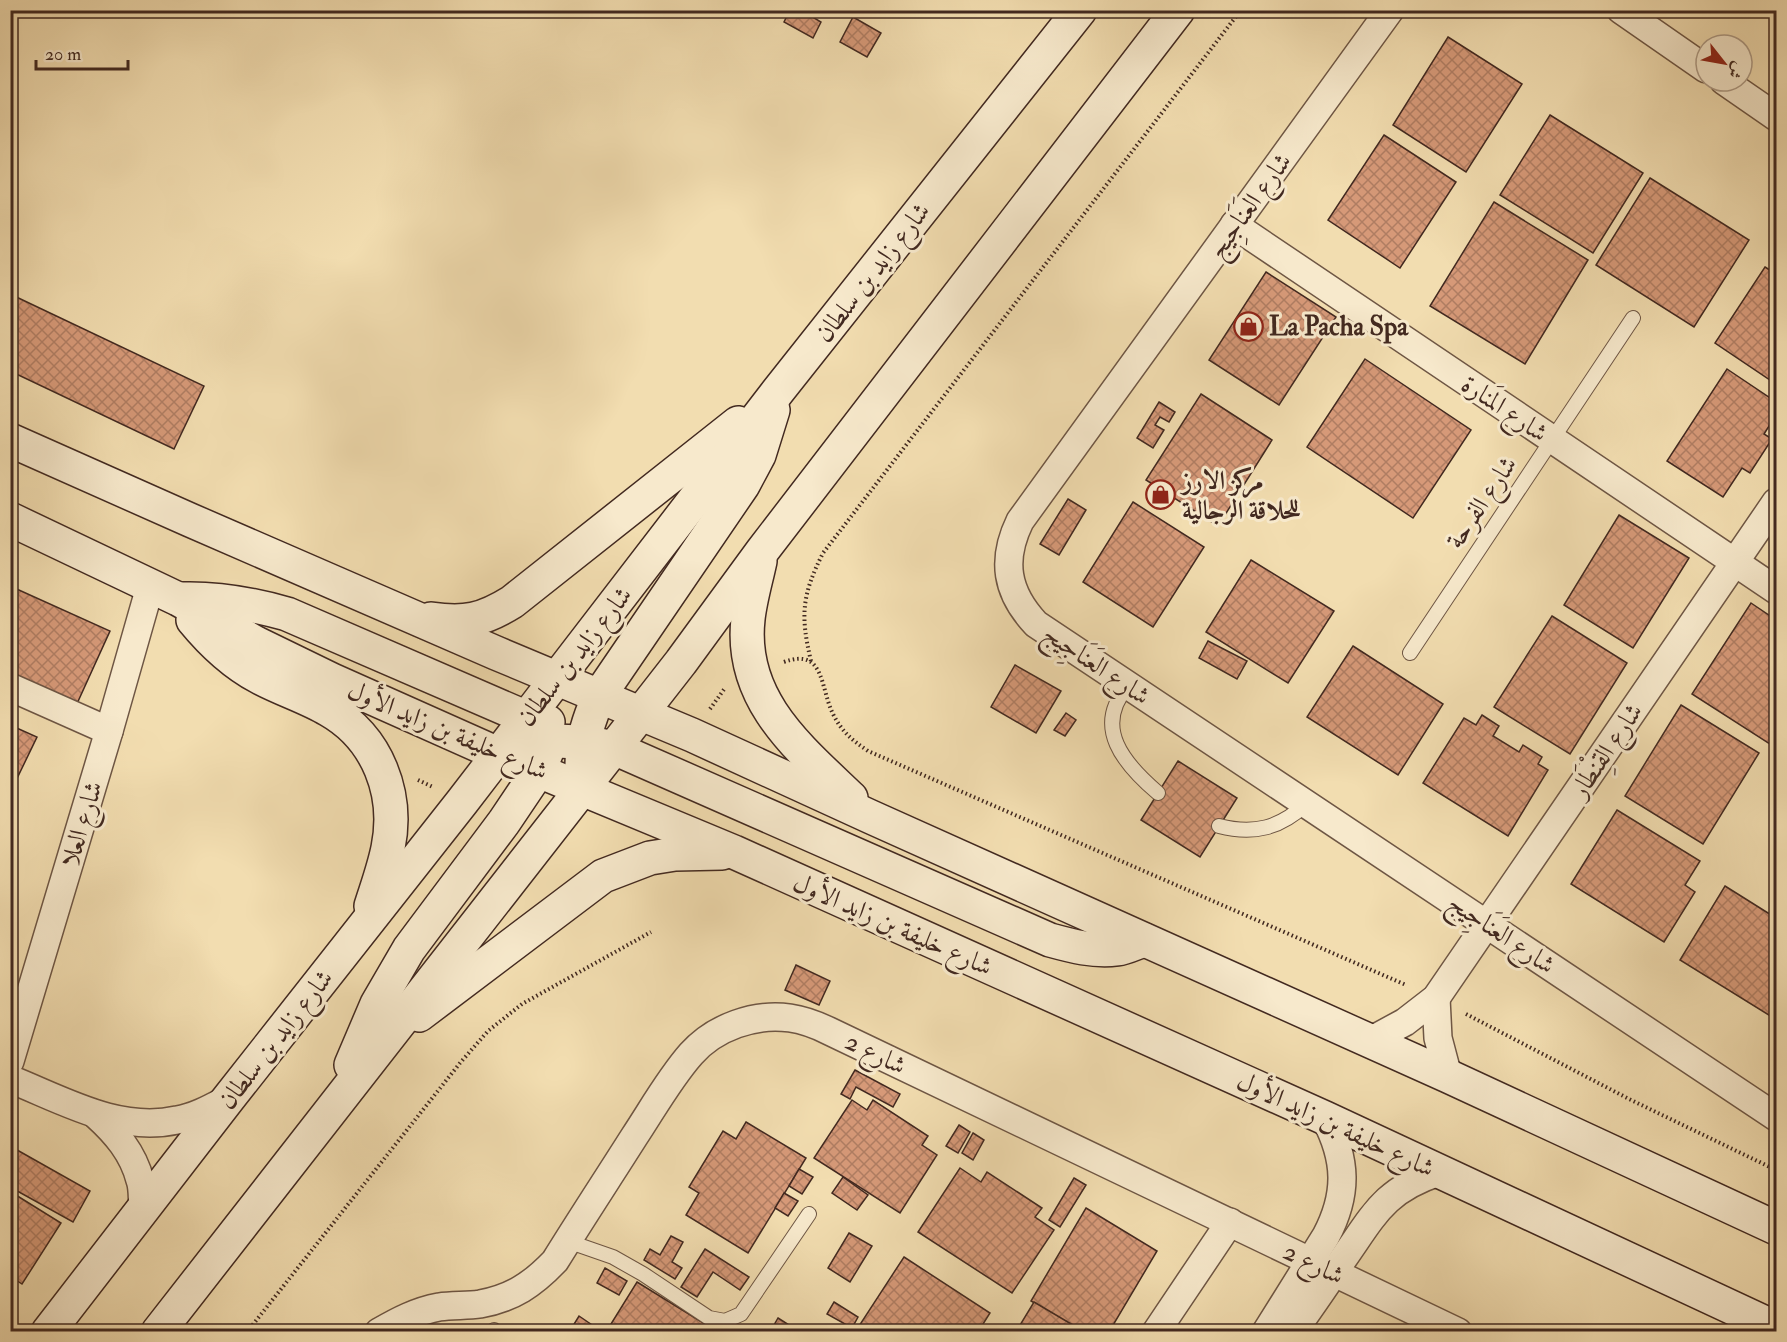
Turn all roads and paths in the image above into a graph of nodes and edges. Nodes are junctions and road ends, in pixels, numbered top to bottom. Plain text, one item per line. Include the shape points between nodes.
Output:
1 (1080, 10) edge
2 (1178, 10) edge
3 (1241, 10) edge
4 (1390, 10) edge
5 (1621, 10) edge
6 (1694, 61) edge
7 (1741, 93) edge
8 (1776, 117) edge
9 (1234, 225) junction
10 (1633, 318) dead end
11 (778, 391) junction
12 (10, 440) edge
13 (1552, 440) junction
14 (1776, 502) edge
15 (10, 519) edge
16 (763, 550) junction
17 (1735, 562) junction
18 (1776, 591) edge
19 (164, 593) junction
20 (409, 615) junction
21 (1410, 653) dead end
22 (811, 661) junction
23 (753, 673) junction
24 (556, 679) junction
25 (1128, 686) junction
26 (10, 687) edge
27 (641, 714) junction
28 (596, 727) junction
29 (110, 731) junction
30 (543, 738) junction
31 (498, 754) junction
32 (583, 789) junction
33 (1158, 793) dead end
34 (1306, 804) junction
35 (871, 817) junction
36 (1219, 826) dead end
37 (734, 852) junction
38 (1487, 923) junction
39 (365, 924) junction
40 (651, 932) dead end
41 (1144, 940) junction
42 (1436, 998) junction
43 (1370, 1041) junction
44 (382, 1044) junction
45 (10, 1061) edge
46 (1448, 1076) junction
47 (10, 1079) edge
48 (342, 1095) junction
49 (228, 1099) junction
50 (95, 1114) junction
51 (1776, 1117) edge
52 (1325, 1118) junction
53 (1776, 1170) edge
54 (1439, 1172) junction
55 (143, 1208) junction
56 (809, 1214) dead end
57 (1230, 1222) junction
58 (1776, 1228) edge
59 (567, 1241) junction
60 (1310, 1260) junction
61 (1334, 1272) junction
62 (1776, 1328) edge
63 (379, 1331) edge
64 (48, 1332) edge
65 (158, 1332) edge
66 (247, 1332) edge
67 (1156, 1332) edge
68 (1266, 1332) edge
69 (1293, 1332) edge
70 (1458, 1332) edge

1 - 11 main road, شارع زايد بن سلطان
2 - 16 main road
3 - 22 path via 823,553 810,579 804,606 804,633
4 - 9 street, شارع العَنَاجِيج
5 - 6 street
7 - 8 street
9 - 13 street, شارع المَنارة
9 - 25 street, شارع العَنَاجِيج via 1020,521 1009,552 1011,585 1025,613
10 - 13 lane, شارع الفرحة
11 - 20 main road via 494,613 458,622
11 - 24 main road, شارع زايد بن سلطان
11 - 28 main road via 759,455 743,485
12 - 20 main road
13 - 17 street, شارع المَنارة
13 - 21 lane, شارع الفرحة
14 - 17 street, شارع القِنْطَار
15 - 19 main road, شارع خليفة بن زايد الأول
16 - 23 main road via 748,619 747,642
16 - 27 main road
17 - 18 street, شارع المَنارة
17 - 38 street, شارع القِنْطَار
19 - 29 street, شارع العلا
19 - 30 main road via 233,601 286,614 467,691
19 - 31 main road, شارع خليفة بن زايد الأول via 322,675
19 - 39 main road via 234,661 328,709 359,732 371,748 386,784 391,826 384,867
20 - 24 main road
22 - 23 path via 788,660
22 - 42 path via 846,736 868,751
23 - 35 main road via 765,706 776,722
24 - 28 main road
24 - 30 main road, شارع زايد بن سلطان
25 - 33 lane via 1112,716 1114,739 1127,762
25 - 34 street, شارع العَنَاجِيج
26 - 29 street
27 - 28 main road
27 - 28 main road
27 - 35 main road
28 - 30 main road
28 - 32 main road
28 - 41 main road via 1050,940 1095,950 1119,949
29 - 45 street, شارع العلا
30 - 31 main road, شارع زايد بن سلطان
30 - 31 main road, شارع خليفة بن زايد الأول
30 - 32 main road, شارع خليفة بن زايد الأول
30 - 48 main road via 504,822 392,976 363,1034
31 - 39 main road, شارع زايد بن سلطان
32 - 37 main road, شارع خليفة بن زايد الأول
32 - 44 main road
34 - 36 lane via 1266,828 1234,830
34 - 38 street, شارع العَنَاجِيج
35 - 41 main road
37 - 44 main road via 650,858 603,876
37 - 52 main road, شارع خليفة بن زايد الأول
38 - 42 street, شارع القِنْطَار
38 - 51 street, شارع العَنَاجِيج
39 - 49 main road, شارع زايد بن سلطان
40 - 66 path via 522,1004 488,1031
41 - 43 main road
42 - 43 street, شارع القِنْطَار via 1405,1022
42 - 46 street via 1438,1038
42 - 53 path via 1629,1099
43 - 46 main road
44 - 48 main road
46 - 58 main road
47 - 50 street
48 - 65 main road
49 - 50 street via 177,1120 141,1123
49 - 55 main road, شارع زايد بن سلطان
50 - 55 street via 116,1133 131,1155 141,1180
52 - 54 main road, شارع خليفة بن زايد الأول
52 - 60 street via 1339,1151 1342,1185 1334,1220
54 - 61 street via 1406,1185 1377,1209
54 - 62 main road, شارع خليفة بن زايد الأول
55 - 64 main road, شارع زايد بن سلطان
56 - 59 lane via 741,1314 725,1321 709,1318 613,1257
57 - 59 street, شارع 2 via 830,1031 800,1020 769,1017 728,1028 708,1038 692,1053
57 - 60 street, شارع 2
57 - 67 street
59 - 63 street, شارع 2 via 539,1278 519,1291 478,1304 418,1312
60 - 61 street, شارع 2
60 - 68 street
61 - 69 street
61 - 70 street, شارع 2

